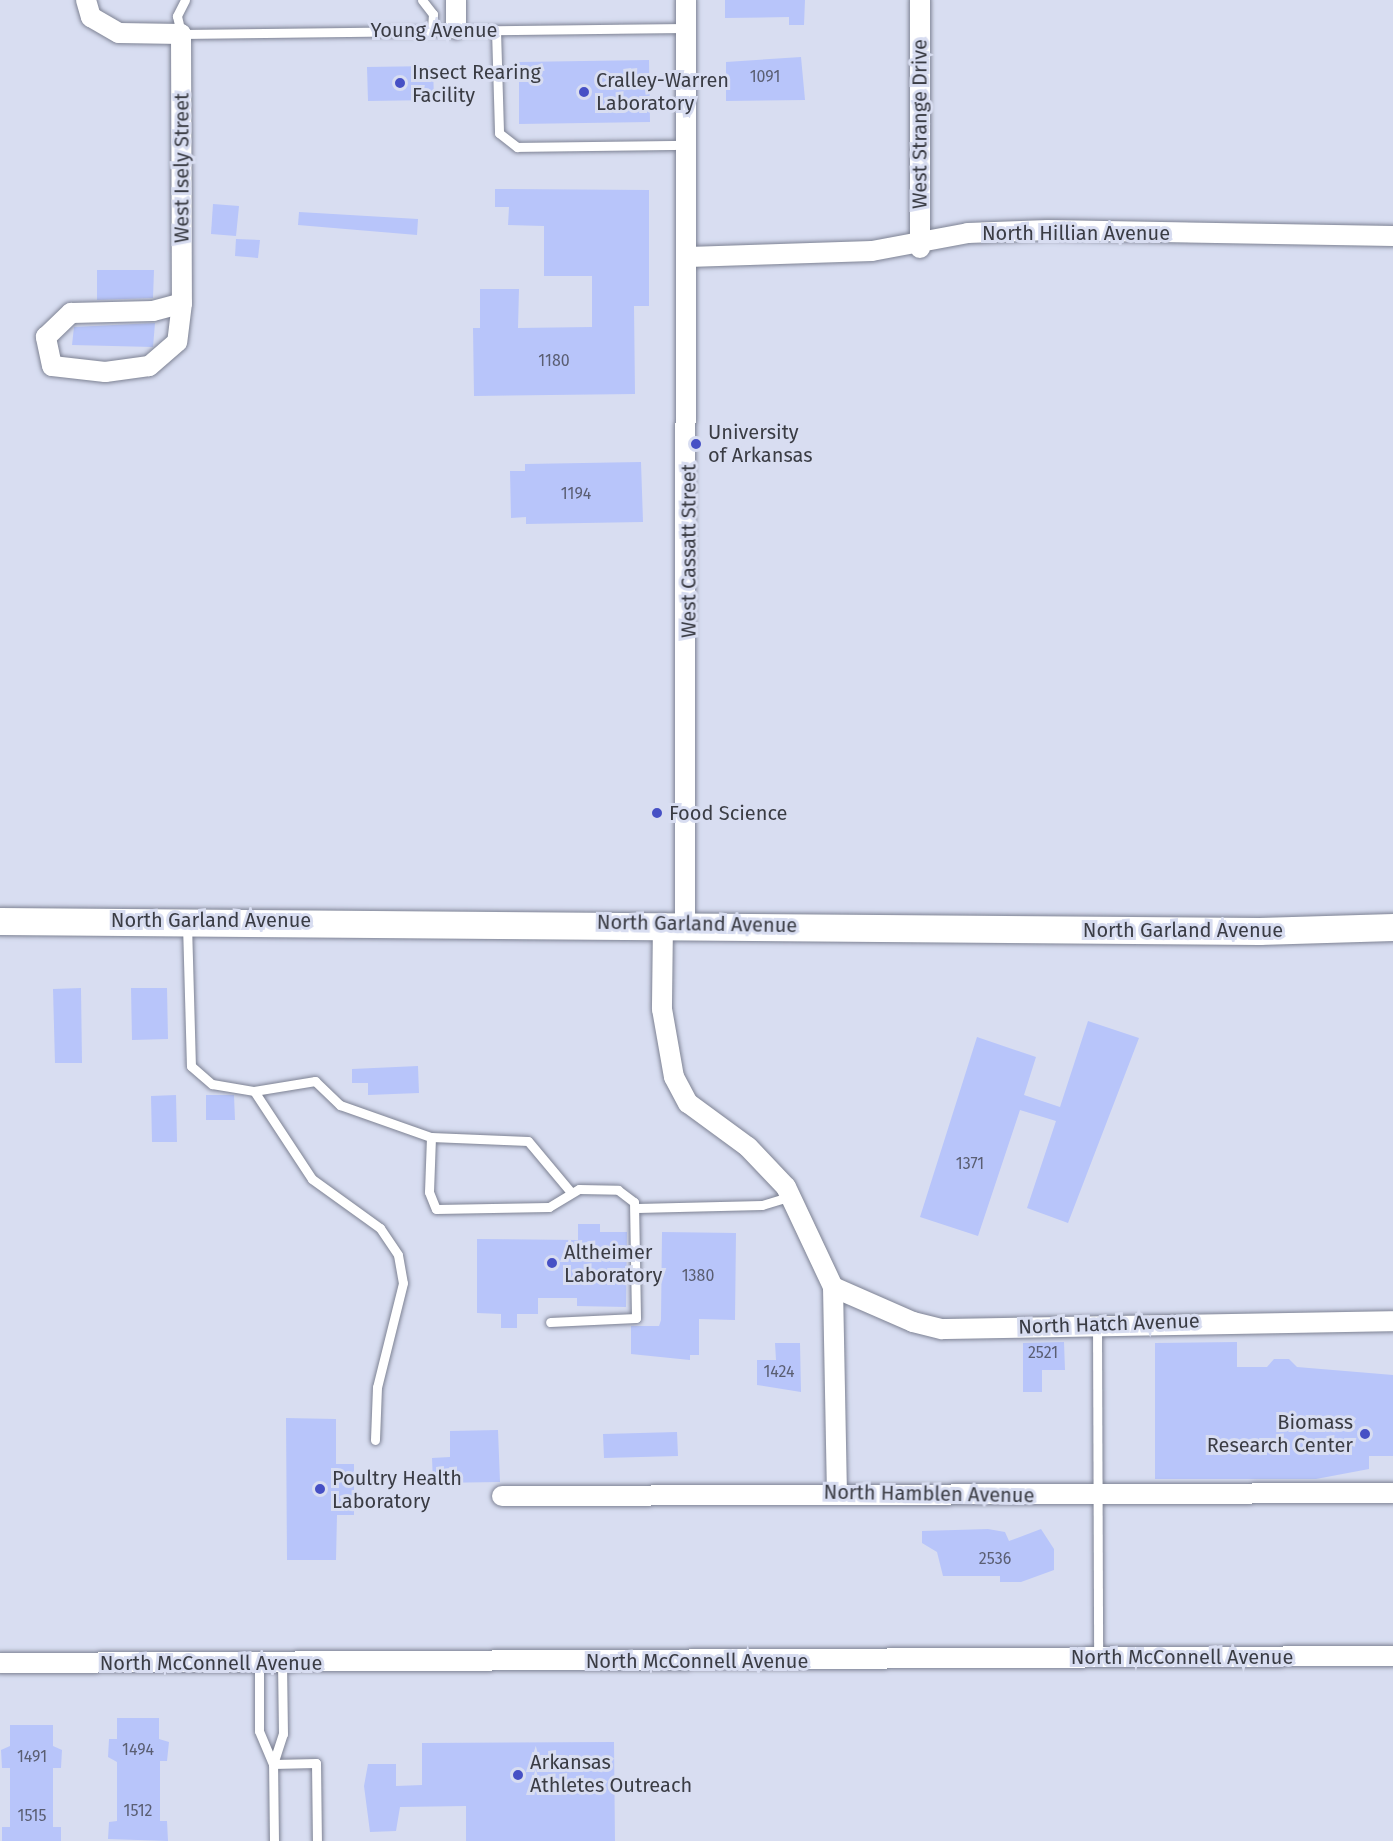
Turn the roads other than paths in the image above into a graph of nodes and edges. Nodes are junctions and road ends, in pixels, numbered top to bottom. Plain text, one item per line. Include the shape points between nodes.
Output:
1 (86, 0) edge
2 (185, 0) edge
3 (422, 0) edge
4 (456, 0) edge
5 (686, 0) edge
6 (920, 0) edge
7 (686, 28) junction
8 (432, 29) junction
9 (456, 29) junction
10 (496, 30) junction
11 (181, 34) junction
12 (687, 145) junction
13 (1393, 236) edge
14 (920, 245) junction
15 (688, 258) junction
16 (182, 303) junction
17 (187, 919) junction
18 (0, 921) edge
19 (674, 923) junction
20 (1393, 927) edge
21 (254, 1091) junction
22 (431, 1137) junction
23 (570, 1191) junction
24 (791, 1196) junction
25 (637, 1208) junction
26 (833, 1287) junction
27 (1393, 1321) edge
28 (550, 1322) dead end
29 (1097, 1322) junction
30 (375, 1440) dead end
31 (837, 1492) junction
32 (1393, 1493) edge
33 (502, 1496) dead end
34 (1098, 1496) junction
35 (1393, 1656) edge
36 (1098, 1658) junction
37 (0, 1663) edge
38 (259, 1664) junction
39 (282, 1664) junction
40 (273, 1764) junction
41 (274, 1841) edge
42 (317, 1841) edge

1 - 11 street via 91,16 119,33
2 - 11 lane via 177,16
3 - 8 lane via 433,14
4 - 9 street
5 - 7 street, West Cassatt Street
6 - 14 street, West Strange Drive
7 - 10 lane, Young Avenue
7 - 12 street, West Cassatt Street
8 - 9 lane, Young Avenue
8 - 11 lane, Young Avenue
9 - 10 lane, Young Avenue
10 - 12 lane via 499,133 517,147
11 - 16 street, West Isely Street
12 - 15 street, West Cassatt Street
13 - 14 street, North Hillian Avenue via 1048,230 968,233
14 - 15 street, North Hillian Avenue via 813,255
15 - 19 street, West Cassatt Street
16 - 16 street, West Isely Street via 177,342 150,366 105,372 52,366 46,338 71,313 153,311
17 - 18 main road, North Garland Avenue
17 - 19 main road, North Garland Avenue
17 - 21 lane via 191,1066 212,1084
19 - 20 main road, North Garland Avenue via 1235,931
19 - 24 street, West Cassatt Street via 662,1009 674,1077 688,1103 769,1166
21 - 22 lane via 315,1081 340,1105
21 - 30 lane via 312,1179 380,1228 398,1255 403,1283 377,1387
22 - 23 lane via 528,1141
22 - 23 lane via 429,1192 436,1209 549,1207
23 - 25 lane via 618,1190
24 - 25 lane via 762,1205
24 - 26 street, West Cassatt Street
25 - 28 lane via 636,1318
26 - 29 street, North Hatch Avenue via 913,1322 942,1329
26 - 31 street
27 - 29 street, North Hatch Avenue
29 - 34 lane
31 - 33 street, North Hamblen Avenue
31 - 34 street, North Hamblen Avenue via 896,1498
32 - 34 street, North Hamblen Avenue
34 - 36 lane
35 - 36 street, North McConnell Avenue
36 - 39 street, North McConnell Avenue
37 - 38 street, North McConnell Avenue
38 - 39 street, North McConnell Avenue
38 - 40 lane via 259,1731
39 - 40 lane via 283,1734
40 - 41 lane
40 - 42 lane via 316,1763

